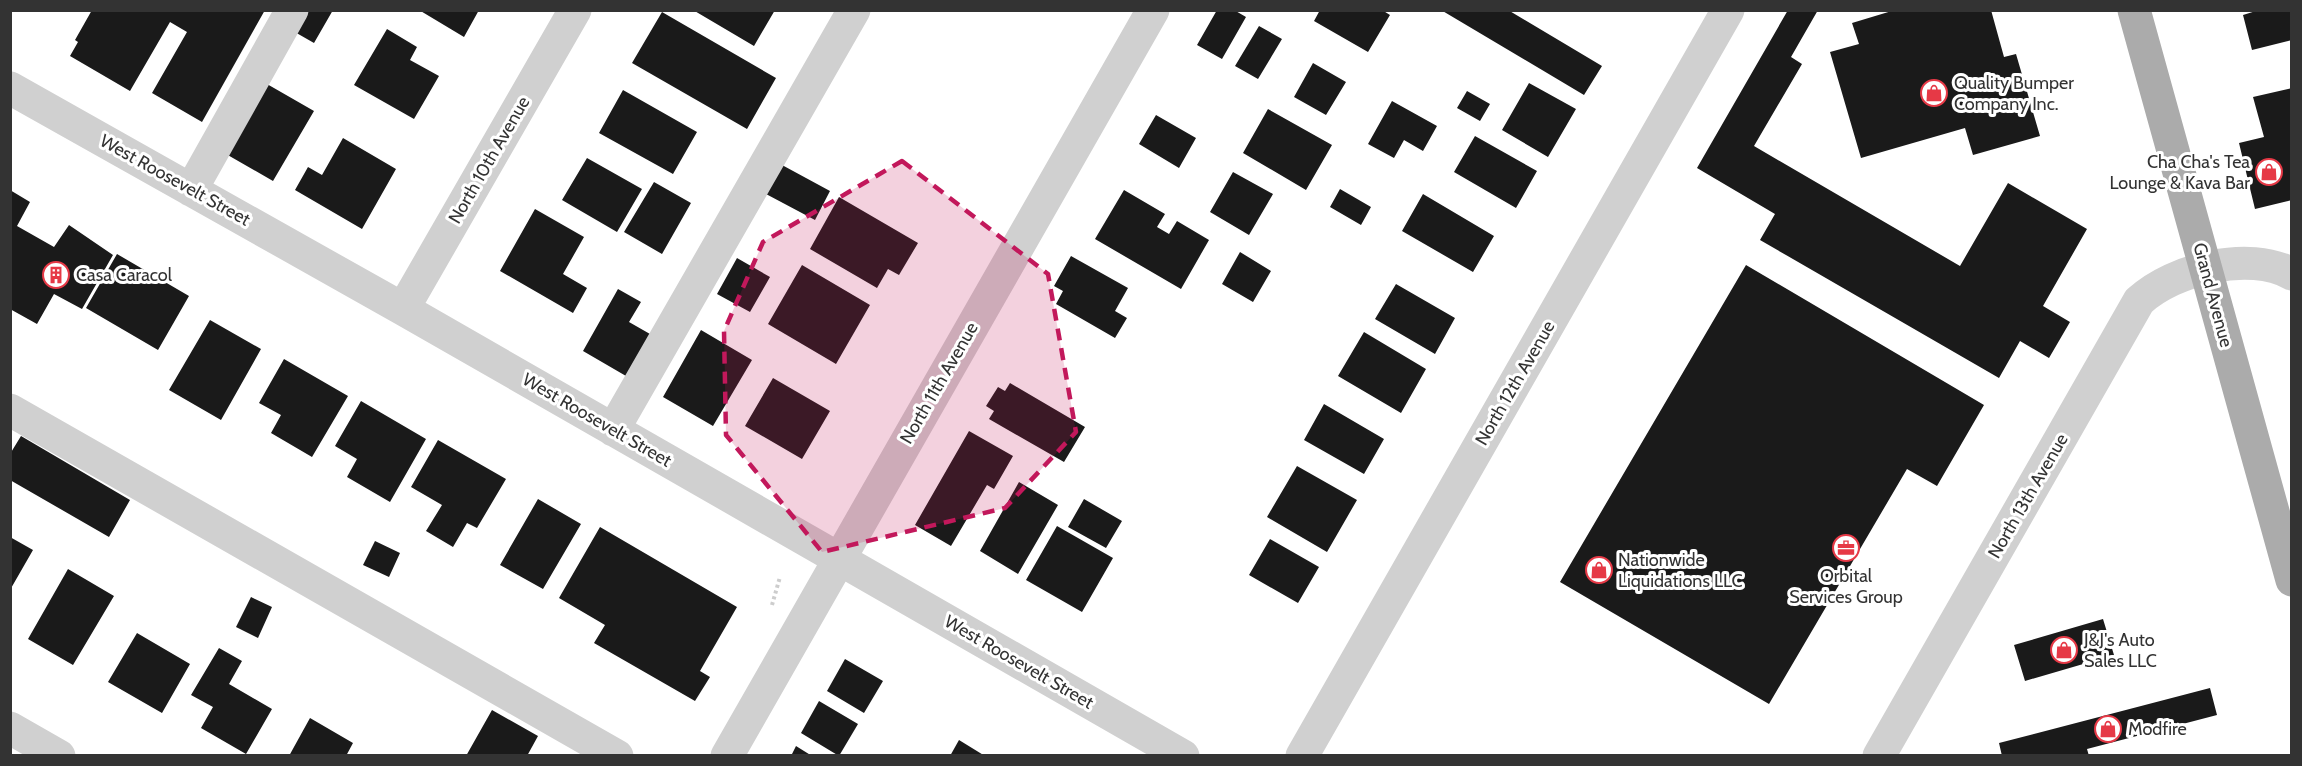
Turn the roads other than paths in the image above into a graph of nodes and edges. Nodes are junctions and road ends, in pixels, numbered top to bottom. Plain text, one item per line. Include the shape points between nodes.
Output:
1 (292, 10) edge
2 (575, 10) edge
3 (854, 10) edge
4 (1153, 10) edge
5 (1728, 10) edge
6 (2134, 10) edge
7 (10, 88) edge
8 (191, 190) junction
9 (2206, 268) junction
10 (2292, 274) edge
11 (403, 309) junction
12 (10, 410) edge
13 (613, 430) junction
14 (838, 558) junction
15 (2292, 580) edge
16 (10, 728) edge
17 (59, 756) edge
18 (616, 756) edge
19 (726, 756) edge
20 (1183, 756) edge
21 (1302, 756) edge
22 (1878, 756) edge

1 - 8 street
2 - 11 street, North 10th Avenue
3 - 13 street
4 - 14 street, North 11th Avenue
5 - 21 street, North 12th Avenue
6 - 9 main road, Grand Avenue
7 - 8 street, West Roosevelt Street
8 - 11 street, West Roosevelt Street
9 - 10 street, North 13th Avenue via 2254,264 2282,268
9 - 15 main road, Grand Avenue
9 - 22 street, North 13th Avenue via 2151,290 2139,301
11 - 13 street, West Roosevelt Street
12 - 18 street
13 - 14 street, West Roosevelt Street
14 - 19 street, North 11th Avenue
14 - 20 street, West Roosevelt Street
16 - 17 street

